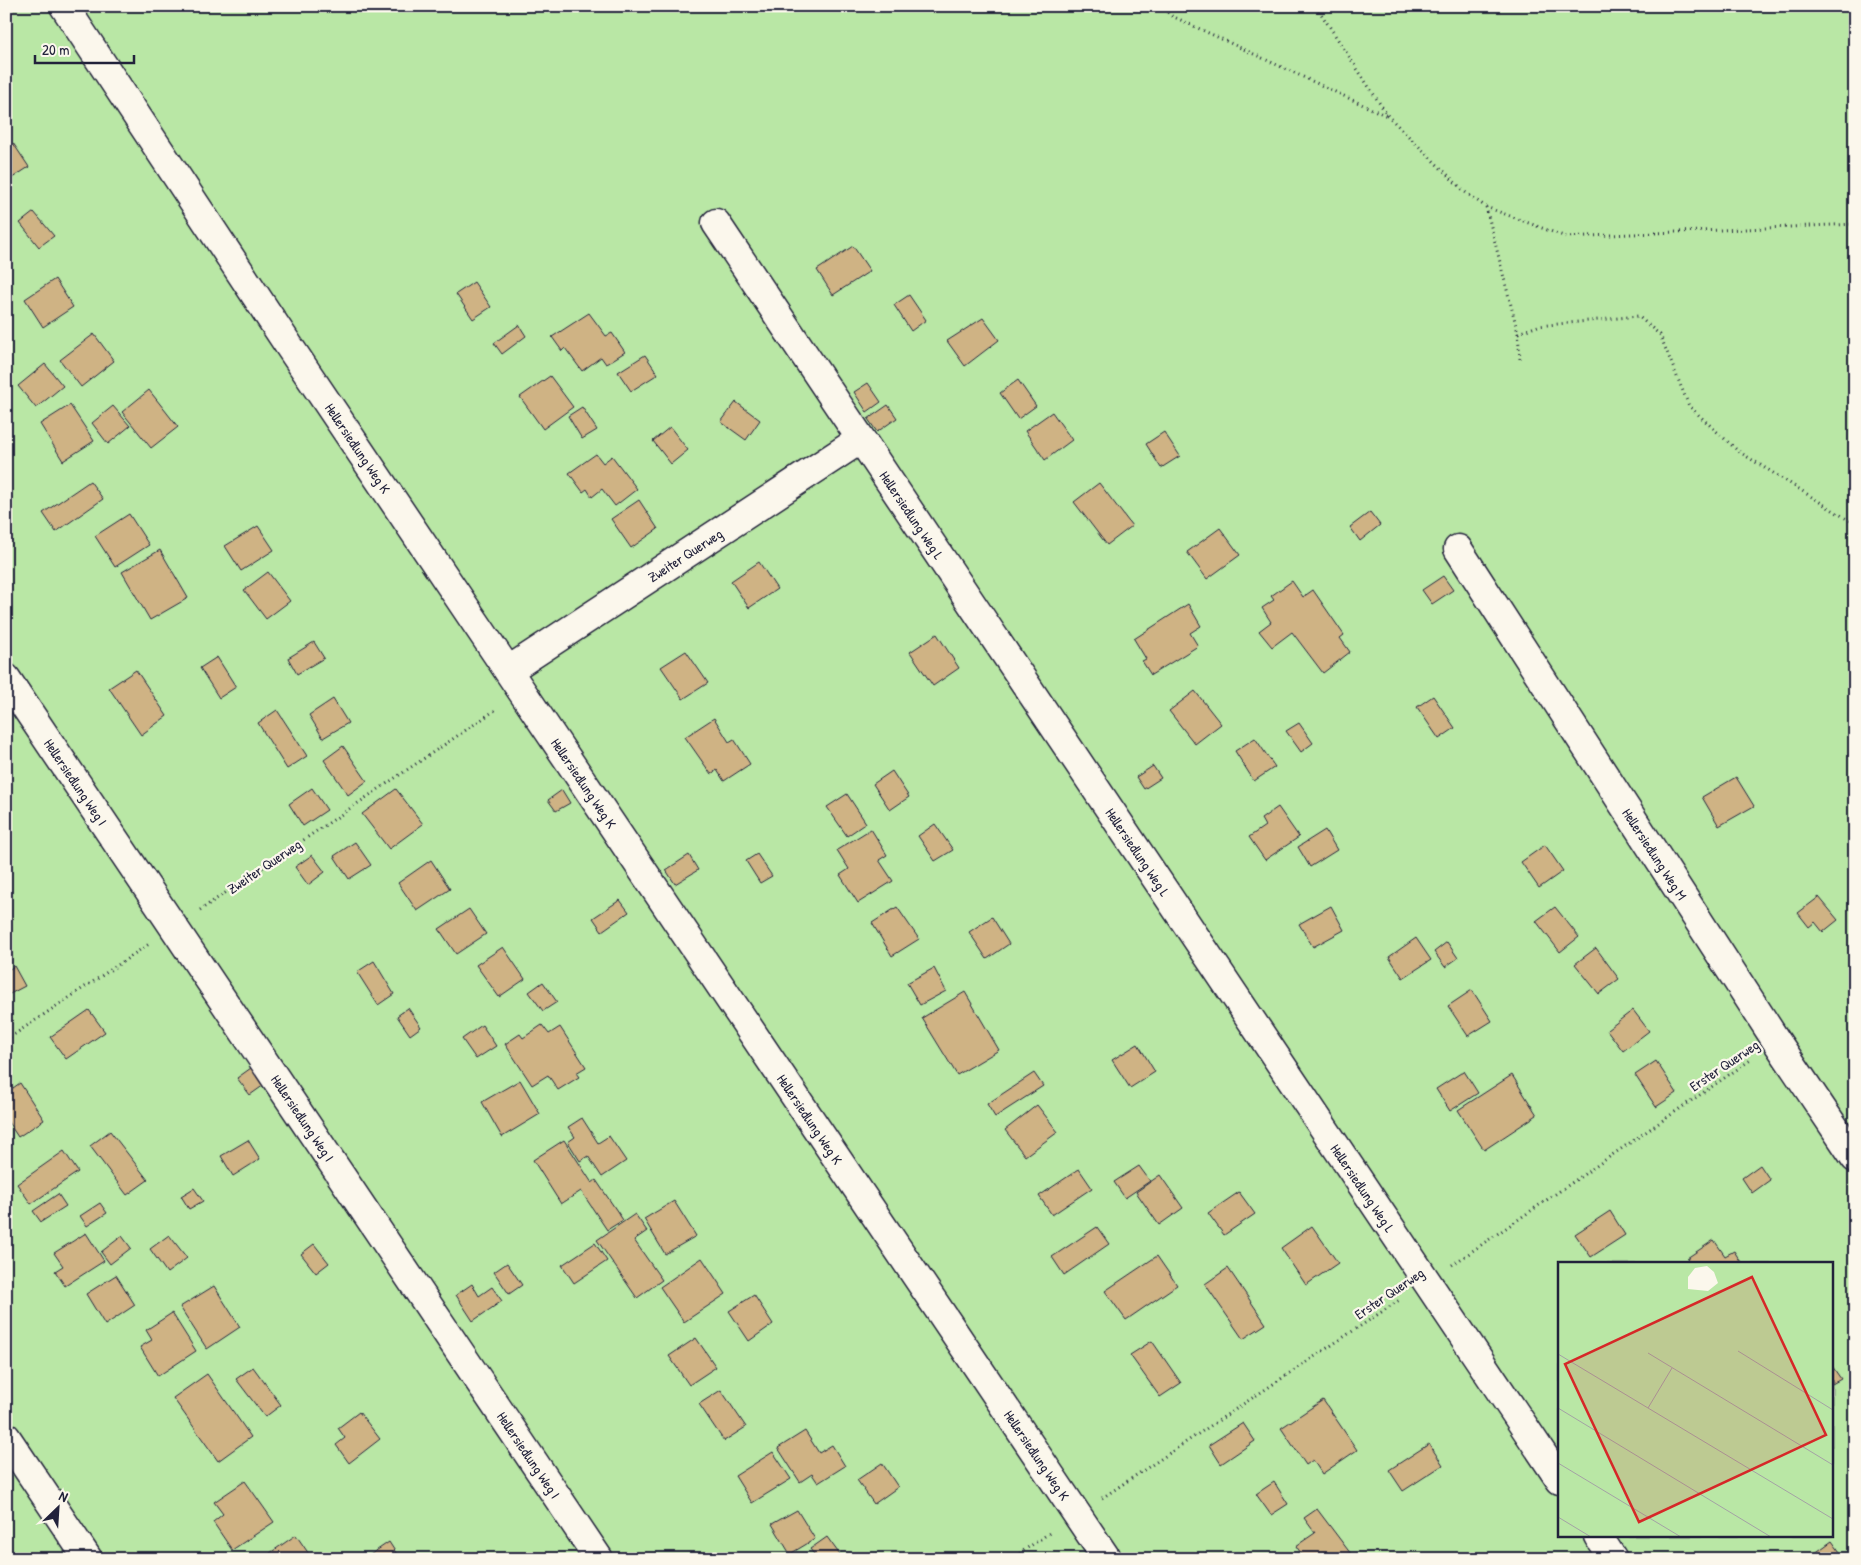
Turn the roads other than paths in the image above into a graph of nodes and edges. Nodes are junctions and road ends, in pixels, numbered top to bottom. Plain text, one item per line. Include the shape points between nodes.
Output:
1 (64, 6) edge
2 (716, 223) dead end
3 (861, 439) junction
4 (1458, 549) dead end
5 (6, 678) edge
6 (515, 681) junction
7 (1855, 1158) edge
8 (6, 1437) edge
9 (1558, 1477) edge
10 (1599, 1538) edge
11 (88, 1559) edge
12 (599, 1559) edge
13 (1107, 1559) edge
14 (1613, 1559) edge

1 - 6 lane, Hellersiedlung Weg K
2 - 3 lane, Hellersiedlung Weg L
3 - 6 lane, Zweiter Querweg
3 - 9 lane, Hellersiedlung Weg L
4 - 7 lane, Hellersiedlung Weg M
5 - 12 lane, Hellersiedlung Weg I
6 - 13 lane, Hellersiedlung Weg K
8 - 11 lane
10 - 14 lane

